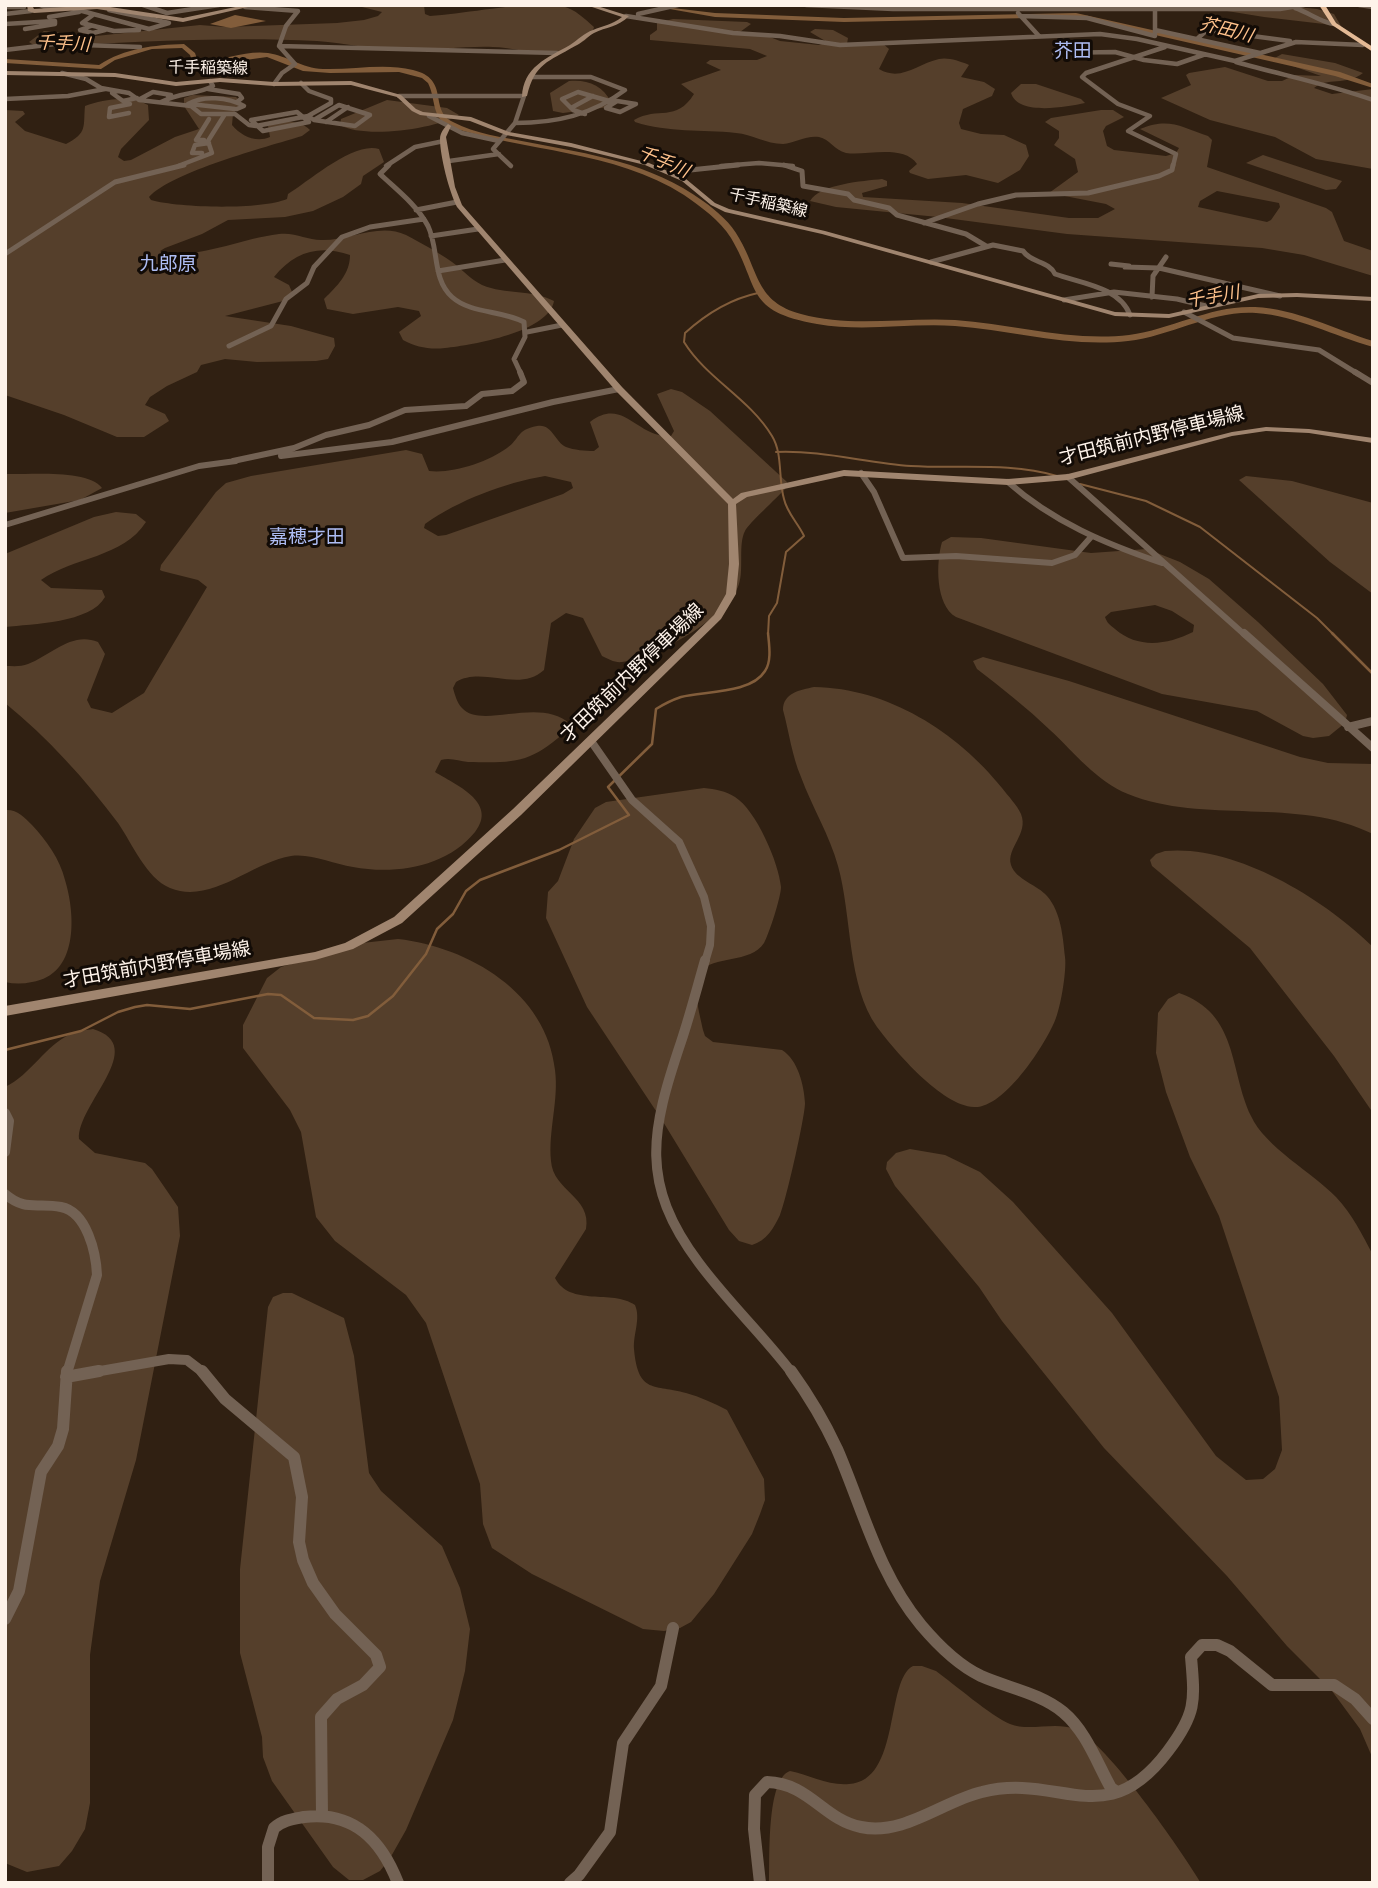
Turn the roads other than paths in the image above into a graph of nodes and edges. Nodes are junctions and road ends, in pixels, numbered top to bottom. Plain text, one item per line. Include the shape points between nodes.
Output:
1 (79, 5) edge
2 (123, 5) edge
3 (143, 5) edge
4 (180, 5) edge
5 (219, 5) edge
6 (588, 5) edge
7 (678, 5) edge
8 (806, 5) edge
9 (1304, 5) edge
10 (1322, 5) edge
11 (1359, 5) edge
12 (211, 6) edge
13 (244, 6) edge
14 (1154, 6) edge
15 (99, 7) edge
16 (645, 7) edge
17 (1373, 7) edge
18 (71, 8) junction
19 (1295, 8) junction
20 (25, 9) edge
21 (657, 9) junction
22 (1015, 9) junction
23 (110, 10) junction
24 (187, 10) junction
25 (42, 11) edge
26 (6, 12) edge
27 (63, 12) junction
28 (81, 12) junction
29 (121, 13) junction
30 (128, 14) junction
31 (94, 15) junction
32 (634, 15) junction
33 (135, 16) junction
34 (626, 16) junction
35 (1020, 16) junction
36 (142, 17) junction
37 (104, 18) junction
38 (20, 19) junction
39 (152, 19) junction
40 (29, 20) junction
41 (111, 20) junction
42 (6, 22) edge
43 (126, 24) junction
44 (1334, 24) junction
45 (101, 28) junction
46 (146, 28) junction
47 (25, 29) junction
48 (119, 31) junction
49 (1155, 33) junction
50 (1066, 34) junction
51 (1039, 36) junction
52 (1122, 37) junction
53 (1197, 39) junction
54 (1073, 41) dead end
55 (1296, 42) junction
56 (1156, 43) junction
57 (279, 46) junction
58 (1368, 46) edge
59 (26, 47) junction
60 (139, 47) dead end
61 (1081, 47) dead end
62 (1165, 47) junction
63 (5, 50) edge
64 (1090, 51) junction
65 (1107, 52) junction
66 (557, 53) junction
67 (1054, 53) dead end
68 (1204, 54) junction
69 (1262, 54) junction
70 (1134, 58) junction
71 (1235, 61) junction
72 (293, 65) joint
73 (5, 73) edge
74 (62, 73) junction
75 (530, 77) junction
76 (210, 81) junction
77 (301, 83) junction
78 (274, 85) junction
79 (107, 89) junction
80 (208, 89) junction
81 (118, 91) junction
82 (162, 93) junction
83 (430, 94) joint
84 (190, 96) junction
85 (399, 96) junction
86 (524, 96) junction
87 (593, 96) junction
88 (199, 97) junction
89 (5, 99) edge
90 (209, 99) junction
91 (138, 100) junction
92 (151, 100) junction
93 (220, 100) junction
94 (1373, 100) edge
95 (163, 101) junction
96 (178, 102) junction
97 (236, 102) junction
98 (609, 102) junction
99 (627, 102) junction
100 (188, 104) junction
101 (199, 105) junction
102 (209, 106) junction
103 (568, 106) junction
104 (220, 107) junction
105 (348, 107) junction
106 (231, 109) junction
107 (613, 110) junction
108 (361, 111) junction
109 (236, 112) junction
110 (201, 114) junction
111 (287, 114) junction
112 (585, 114) junction
113 (275, 116) junction
114 (433, 116) junction
115 (306, 117) junction
116 (263, 118) junction
117 (222, 119) junction
118 (292, 119) junction
119 (314, 120) junction
120 (207, 121) junction
121 (281, 121) junction
122 (326, 122) junction
123 (270, 123) junction
124 (515, 123) junction
125 (298, 124) junction
126 (342, 124) junction
127 (256, 126) junction
128 (448, 126) junction
129 (287, 127) junction
130 (275, 129) junction
131 (201, 131) junction
132 (214, 132) junction
133 (507, 135) junction
134 (499, 140) junction
135 (444, 141) junction
136 (210, 145) junction
137 (499, 154) junction
138 (449, 161) junction
139 (511, 166) dead end
140 (671, 172) junction
141 (457, 202) junction
142 (416, 210) junction
143 (424, 219) junction
144 (924, 223) junction
145 (478, 229) junction
146 (431, 236) junction
147 (986, 246) junction
148 (5, 254) edge
149 (1166, 257) dead end
150 (505, 260) junction
151 (931, 262) junction
152 (1111, 264) dead end
153 (1159, 268) junction
154 (438, 271) junction
155 (1238, 287) junction
156 (1109, 293) junction
157 (1280, 296) junction
158 (1152, 297) junction
159 (1373, 299) edge
160 (1064, 300) junction
161 (1224, 303) junction
162 (1206, 306) junction
163 (1188, 314) junction
164 (1130, 316) junction
165 (562, 325) junction
166 (527, 332) junction
167 (229, 346) dead end
168 (1373, 383) edge
169 (619, 389) junction
170 (466, 406) junction
171 (472, 422) junction
172 (1373, 441) edge
173 (233, 461) junction
174 (861, 473) junction
175 (1068, 477) junction
176 (1008, 482) junction
177 (732, 503) junction
178 (5, 525) edge
179 (1091, 537) junction
180 (1167, 565) junction
181 (1373, 721) edge
182 (1348, 727) junction
183 (591, 741) junction
184 (1373, 748) edge
185 (5, 1011) edge
186 (5, 1112) edge
187 (5, 1152) edge
188 (5, 1194) edge
189 (66, 1377) junction
190 (5, 1619) edge
191 (673, 1628) dead end
192 (1373, 1719) edge
193 (1117, 1792) junction
194 (322, 1816) junction
195 (268, 1883) edge
196 (398, 1883) edge
197 (570, 1883) edge
198 (760, 1883) edge

1 - 25 street
2 - 23 main road
3 - 24 street via 167,13
4 - 24 street
5 - 12 street
6 - 34 main road
7 - 21 street
8 - 22 street
9 - 19 street
10 - 44 highway
11 - 17 street
12 - 24 street
13 - 23 main road via 183,20
13 - 57 street via 298,11
14 - 19 street
14 - 22 street
14 - 49 street
15 - 18 main road
15 - 23 main road
15 - 28 street
16 - 21 street
18 - 27 main road
18 - 28 street
19 - 44 street
20 - 25 main road
20 - 26 street
20 - 38 street
20 - 40 street
21 - 32 street
22 - 35 street
23 - 29 street
23 - 31 street
25 - 27 main road
25 - 40 street
26 - 42 street
27 - 28 street
28 - 31 street
29 - 30 street
29 - 37 street
30 - 33 street
30 - 41 street
31 - 37 street
31 - 45 street via 82,23
32 - 34 street
32 - 51 street via 723,32 840,45
33 - 36 street
33 - 43 street
34 - 66 main road
35 - 49 street via 1087,18
35 - 51 street
36 - 39 street
36 - 43 street
37 - 41 street
38 - 40 street
38 - 42 street
39 - 43 street
39 - 46 street via 161,22
40 - 42 street
40 - 47 street
40 - 47 street via 55,24
41 - 43 street
43 - 45 street
43 - 45 street via 112,22
43 - 46 street
43 - 48 street via 133,27
44 - 58 highway
45 - 45 street via 80,30 93,33
45 - 48 street
46 - 48 street
47 - 59 street
49 - 53 street
49 - 56 street
50 - 51 street
50 - 52 street
50 - 54 street
52 - 56 street
52 - 65 street
53 - 55 street via 1207,30
53 - 69 street
55 - 58 street
55 - 69 street
56 - 62 street
57 - 66 street
57 - 72 street via 295,61
59 - 60 street
59 - 63 street
61 - 64 street
62 - 68 street
62 - 70 street
64 - 65 street
64 - 67 street
65 - 70 street
66 - 75 main road via 534,67
68 - 70 street via 1177,64
68 - 71 street
69 - 71 street
70 - 144 street via 1082,77 1118,104 1150,116 1128,131 1176,153 1172,170 1088,193 1016,195
71 - 94 street
72 - 78 street
73 - 74 main road, 千手稲築線
74 - 76 main road, 千手稲築線 via 122,75 176,84
74 - 79 street
75 - 86 main road
75 - 98 street via 590,78 625,90
76 - 78 main road, 千手稲築線
76 - 80 street via 213,86
77 - 78 main road, 千手稲築線
77 - 85 main road, 千手稲築線 via 351,83
77 - 115 street via 333,101
79 - 81 street
79 - 89 street
80 - 95 street via 179,93
80 - 97 street via 239,94 242,98
81 - 91 street
81 - 91 street via 112,93 123,101
82 - 91 street
82 - 92 street
82 - 95 street via 171,94
83 - 85 street
83 - 86 street
84 - 88 street
84 - 95 street via 179,94
84 - 96 street
85 - 114 main road, 千手稲築線 via 417,112
86 - 124 street
87 - 98 street
87 - 103 street
87 - 103 street via 576,92 562,99
88 - 90 street
88 - 100 street
90 - 93 street
90 - 101 street
91 - 91 street via 129,113 111,112 110,108
91 - 92 street
91 - 95 street
92 - 95 street
93 - 97 street
93 - 102 street
95 - 96 street
95 - 110 street via 191,106
96 - 100 street
97 - 104 street
97 - 106 street
97 - 109 street via 244,106
98 - 99 street
98 - 107 street via 606,107
98 - 112 street
99 - 107 street
99 - 107 street via 636,104 622,112
100 - 101 street
101 - 102 street
102 - 104 street
103 - 112 street
104 - 106 street
105 - 108 street
105 - 119 street via 337,105
105 - 122 street
106 - 109 street
108 - 126 street
108 - 126 street via 370,116 355,126
109 - 117 street
109 - 127 street
110 - 117 street
110 - 120 street
111 - 113 street
111 - 115 street via 297,112
111 - 118 street
112 - 124 street via 546,123
113 - 116 street
113 - 121 street
114 - 128 street
114 - 133 main road, 千手稲築線 via 471,119
115 - 118 street
115 - 119 street
115 - 125 street via 309,122
116 - 123 street
116 - 127 street via 251,120
117 - 120 street
117 - 132 street
118 - 121 street
118 - 125 street
119 - 122 street
120 - 131 street
121 - 123 street
121 - 129 street
122 - 126 street
123 - 127 street
123 - 130 street
124 - 133 street
125 - 129 street
127 - 130 street via 263,131
128 - 134 street
128 - 135 main road
129 - 130 street
131 - 132 street
131 - 136 street via 196,140
132 - 136 street
133 - 134 street
133 - 140 main road, 千手稲築線 via 606,153
134 - 137 street via 493,149
135 - 138 main road
135 - 142 street via 415,147 380,171
136 - 136 street via 195,145 192,149 194,154
136 - 148 street via 183,165 115,182
137 - 138 street
137 - 139 street
138 - 141 main road
140 - 144 street via 787,164 804,174 803,186 848,194
140 - 151 main road, 千手稲築線 via 727,211
141 - 142 street
141 - 145 main road
142 - 143 street
143 - 146 street
143 - 167 street via 370,227 342,237 314,267 307,283 286,299 271,326
144 - 147 street via 966,234
145 - 146 street
145 - 150 main road
146 - 154 street
147 - 151 street
147 - 156 street via 1023,251 1055,274
149 - 153 street
150 - 154 street
150 - 165 main road
151 - 160 main road, 千手稲築線
152 - 153 street
153 - 155 street
153 - 158 street via 1152,280
154 - 166 street via 453,297 519,319
155 - 157 street
155 - 161 street via 1223,298
156 - 158 street
156 - 160 street
156 - 164 street via 1127,307
157 - 159 main road, 千手稲築線
157 - 161 main road, 千手稲築線
158 - 162 street
160 - 164 main road, 千手稲築線
161 - 162 main road, 千手稲築線
162 - 163 main road, 千手稲築線
163 - 164 main road, 千手稲築線
163 - 168 street via 1241,340 1319,350
165 - 166 street
165 - 169 main road
166 - 170 street via 514,359 524,382 512,391 482,394
169 - 171 street
169 - 177 main road
170 - 171 street
170 - 173 street via 405,410 369,425
171 - 173 street via 372,446
172 - 175 main road, 才田筑前内野停車場線 via 1309,431 1250,430
173 - 178 street via 199,466
174 - 176 main road, 才田筑前内野停車場線
174 - 177 main road, 才田筑前内野停車場線 via 771,488
174 - 179 street via 903,558 956,556 1052,563 1075,555
175 - 176 main road, 才田筑前内野停車場線
175 - 180 street
176 - 179 street via 1023,497
177 - 183 main road, 才田筑前内野停車場線 via 731,594 718,617
179 - 180 street
180 - 182 street
181 - 182 street
182 - 184 street
183 - 185 main road, 才田筑前内野停車場線 via 443,881 398,920 374,934 314,956
183 - 193 street via 632,800 679,842 704,897 711,926 710,945 663,1091 656,1145 662,1195 678,1231 705,1273 804,1387 827,1426 885,1569 907,1608 952,1656 979,1675 1041,1698 1065,1713
186 - 187 street via 9,1121
188 - 189 street via 17,1204 64,1207 82,1222 90,1238 97,1275
189 - 190 street via 63,1429 41,1472 19,1591
189 - 194 street via 187,1360 294,1457 302,1497 299,1542 303,1560 335,1614 376,1655 380,1667 321,1717
191 - 197 street via 661,1686 623,1743 610,1832
192 - 193 street via 1334,1685 1272,1685 1230,1651 1202,1645 1191,1657 1192,1709 1177,1739 1130,1788
193 - 198 street via 1098,1797 1019,1789 984,1791 888,1828 864,1829 846,1824 792,1784 767,1782 755,1795
194 - 195 street via 286,1820 274,1828
194 - 196 street via 342,1818 357,1828 384,1854

